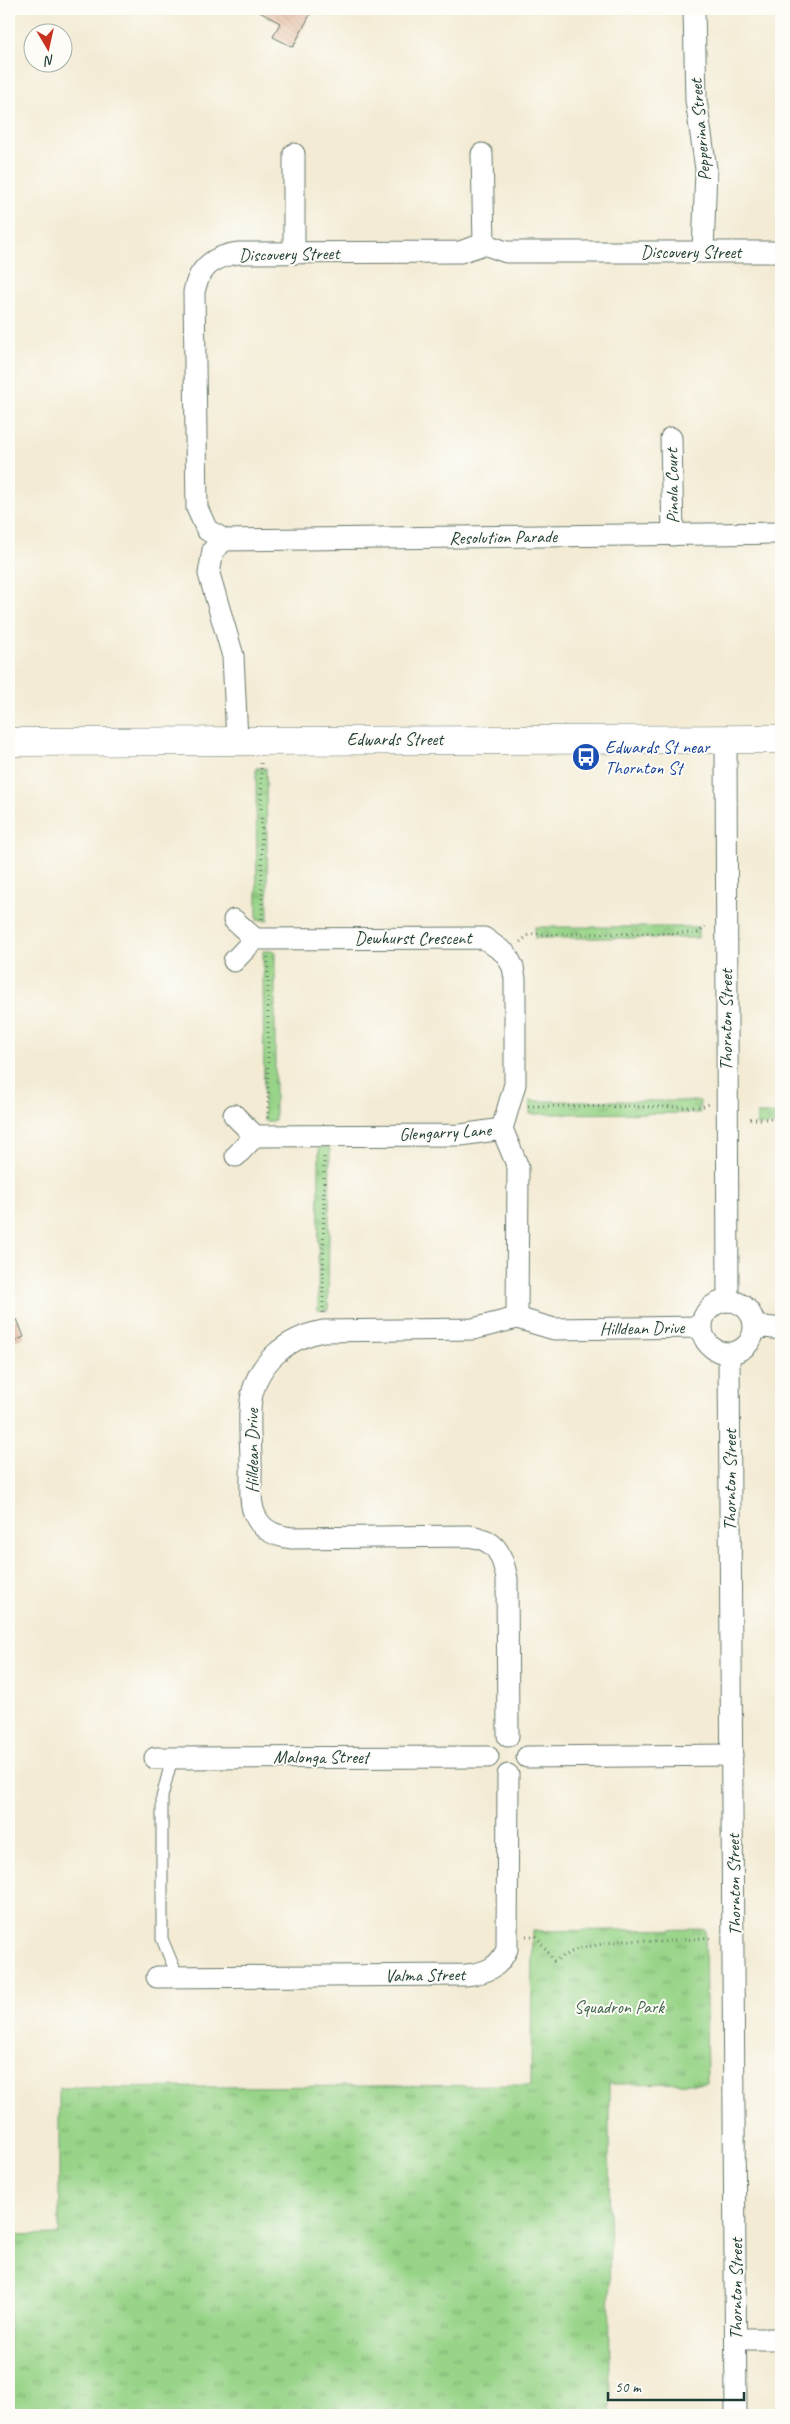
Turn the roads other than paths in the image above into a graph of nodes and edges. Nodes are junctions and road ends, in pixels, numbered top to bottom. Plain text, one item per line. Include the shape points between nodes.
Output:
1 (694, 9) edge
2 (294, 154) dead end
3 (482, 154) dead end
4 (484, 244) junction
5 (703, 252) junction
6 (781, 252) edge
7 (294, 253) junction
8 (671, 438) dead end
9 (781, 533) edge
10 (673, 534) junction
11 (224, 540) junction
12 (726, 739) junction
13 (781, 739) edge
14 (237, 740) junction
15 (9, 742) edge
16 (234, 920) dead end
17 (255, 939) junction
18 (234, 961) dead end
19 (234, 1115) dead end
20 (502, 1129) junction
21 (255, 1136) junction
22 (236, 1156) dead end
23 (728, 1301) junction
24 (517, 1318) junction
25 (702, 1328) junction
26 (781, 1329) edge
27 (755, 1330) junction
28 (729, 1354) junction
29 (508, 1736) junction
30 (732, 1755) junction
31 (488, 1757) junction
32 (527, 1757) junction
33 (164, 1758) joint
34 (508, 1776) junction
35 (157, 1977) dead end
36 (178, 1977) junction
37 (736, 2339) junction
38 (781, 2339) edge
39 (736, 2415) edge

1 - 5 street, Pepperina Street via 696,100 706,168
2 - 7 street
3 - 4 street
4 - 5 street, Discovery Street via 506,252
4 - 7 street, Discovery Street via 460,252
5 - 6 street, Discovery Street
7 - 11 street, Discovery Street via 239,253 219,257 202,271 194,292 196,508 207,530
8 - 10 street, Pinola Court
9 - 10 street, Resolution Parade
10 - 11 street, Resolution Parade
11 - 14 street via 213,550 209,574 233,656
12 - 13 main road, Edwards Street
12 - 14 main road, Edwards Street
12 - 23 street, Thornton Street
14 - 15 main road, Edwards Street
16 - 17 street
17 - 18 street
17 - 20 street, Dewhurst Crescent via 484,938 492,943 506,954 515,979 515,1084
19 - 21 street
20 - 21 street, Glengarry Lane via 461,1135
20 - 24 street, Glengarry Lane via 518,1167
21 - 22 street
23 - 25 street via 720,1302 707,1312
23 - 27 street via 748,1309
24 - 25 street, Hilldean Drive via 554,1329
24 - 29 street, Hilldean Drive via 473,1329 323,1331 302,1336 278,1351 269,1361 255,1387 250,1424 254,1514 268,1531 280,1536 468,1536 491,1543 504,1563 507,1579
25 - 28 street via 707,1343 720,1353
26 - 27 street via 766,1327
27 - 28 street via 749,1344
28 - 30 street, Thornton Street
29 - 31 street via 493,1742
29 - 32 street via 524,1745
30 - 32 street
30 - 37 street, Thornton Street
31 - 33 street, Malonga Street
31 - 34 street via 496,1772
32 - 34 street via 519,1772
33 - 36 lane via 162,1939
34 - 36 street, Valma Street via 507,1949 490,1970 466,1975
35 - 36 street, Valma Street
37 - 38 street
37 - 39 street, Thornton Street

